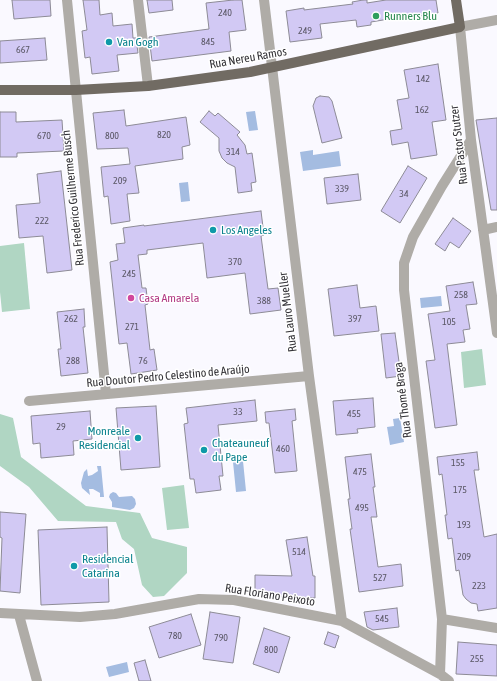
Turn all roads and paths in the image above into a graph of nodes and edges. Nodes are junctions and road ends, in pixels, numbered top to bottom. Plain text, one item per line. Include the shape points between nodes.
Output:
1 (67, 0) edge
2 (138, 0) edge
3 (264, 0) edge
4 (456, 0) edge
5 (497, 20) edge
6 (460, 27) junction
7 (272, 68) junction
8 (148, 86) junction
9 (0, 90) edge
10 (76, 90) junction
11 (471, 140) junction
12 (497, 227) edge
13 (483, 230) junction
14 (497, 333) edge
15 (309, 376) junction
16 (106, 394) junction
17 (29, 401) dead end
18 (0, 613) edge
19 (19, 615) junction
20 (442, 619) junction
21 (342, 621) junction
22 (497, 628) edge
23 (440, 674) junction
24 (37, 681) edge
25 (449, 681) edge

1 - 10 street, Rua Frederico Guilherme Busch
2 - 8 street
3 - 7 street, Rua Lauro Mueller
4 - 6 main road, Rua Pastor Stutzer
5 - 6 street, Rua Nereu Ramos
6 - 7 main road, Rua Nereu Ramos
6 - 11 street, Rua Pastor Stutzer
7 - 8 main road, Rua Nereu Ramos
7 - 15 street, Rua Lauro Mueller
8 - 10 main road, Rua Nereu Ramos
9 - 10 main road, Rua Nereu Ramos
10 - 16 street, Rua Frederico Guilherme Busch
11 - 13 street, Rua Pastor Stutzer
11 - 20 street, Rua Thomé Braga via 413,237 404,263 404,290
12 - 13 street
13 - 14 street, Rua Pastor Stutzer
15 - 16 street, Rua Doutor Pedro Celestino de Araújo
15 - 21 street, Rua Lauro Mueller
16 - 17 street, Rua Doutor Pedro Celestino de Araújo
18 - 19 street, Rua Floriano Peixoto
19 - 21 street, Rua Floriano Peixoto via 87,617 199,599 234,600
19 - 24 street
20 - 22 street
20 - 23 street, Rua Thomé Braga
21 - 23 street, Rua Floriano Peixoto
23 - 25 street, Rua Floriano Peixoto

